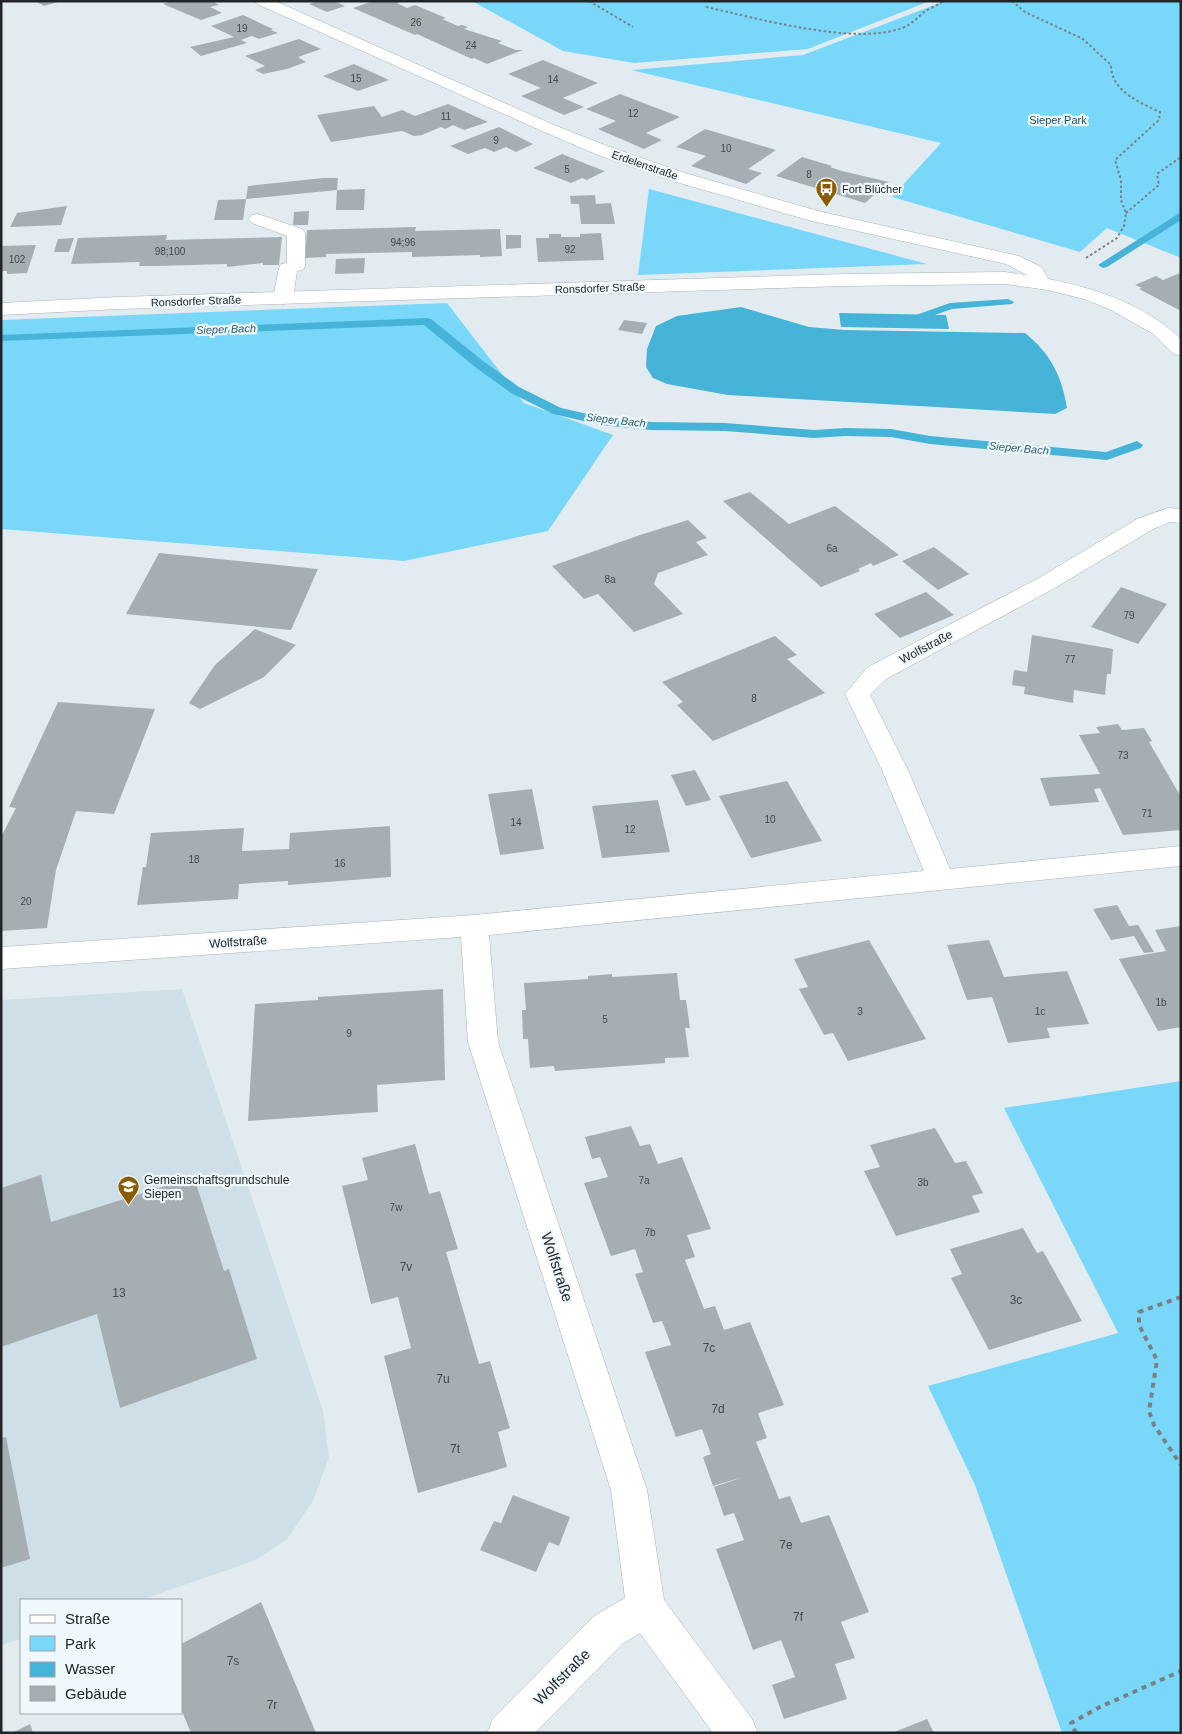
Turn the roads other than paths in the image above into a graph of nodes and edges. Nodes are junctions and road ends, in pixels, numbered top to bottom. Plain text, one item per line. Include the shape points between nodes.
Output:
1 (262, 1) edge
2 (258, 219) dead end
3 (1045, 283) junction
4 (283, 298) junction
5 (1, 309) edge
6 (1181, 350) edge
7 (1181, 516) edge
8 (1181, 856) edge
9 (941, 880) junction
10 (474, 926) junction
11 (1, 958) edge
12 (646, 1608) junction
13 (506, 1733) edge
14 (738, 1733) edge

1 - 3 street, Erdelenstraße via 604,151 758,201 1012,260 1034,271
2 - 4 street via 296,233 296,266 288,268
3 - 4 street, Ronsdorfer Straße via 970,277
3 - 6 street, Ronsdorfer Straße via 1091,295 1139,316
4 - 5 street, Ronsdorfer Straße
7 - 9 street, Wolfstraße via 1168,515 1145,524 1045,584 877,673 857,694 895,770
8 - 9 street, Wolfstraße
9 - 10 street, Wolfstraße
10 - 11 street, Wolfstraße
10 - 12 street, Wolfstraße via 483,1042 629,1490
12 - 13 street, Wolfstraße via 608,1630
12 - 14 street, Wolfstraße

